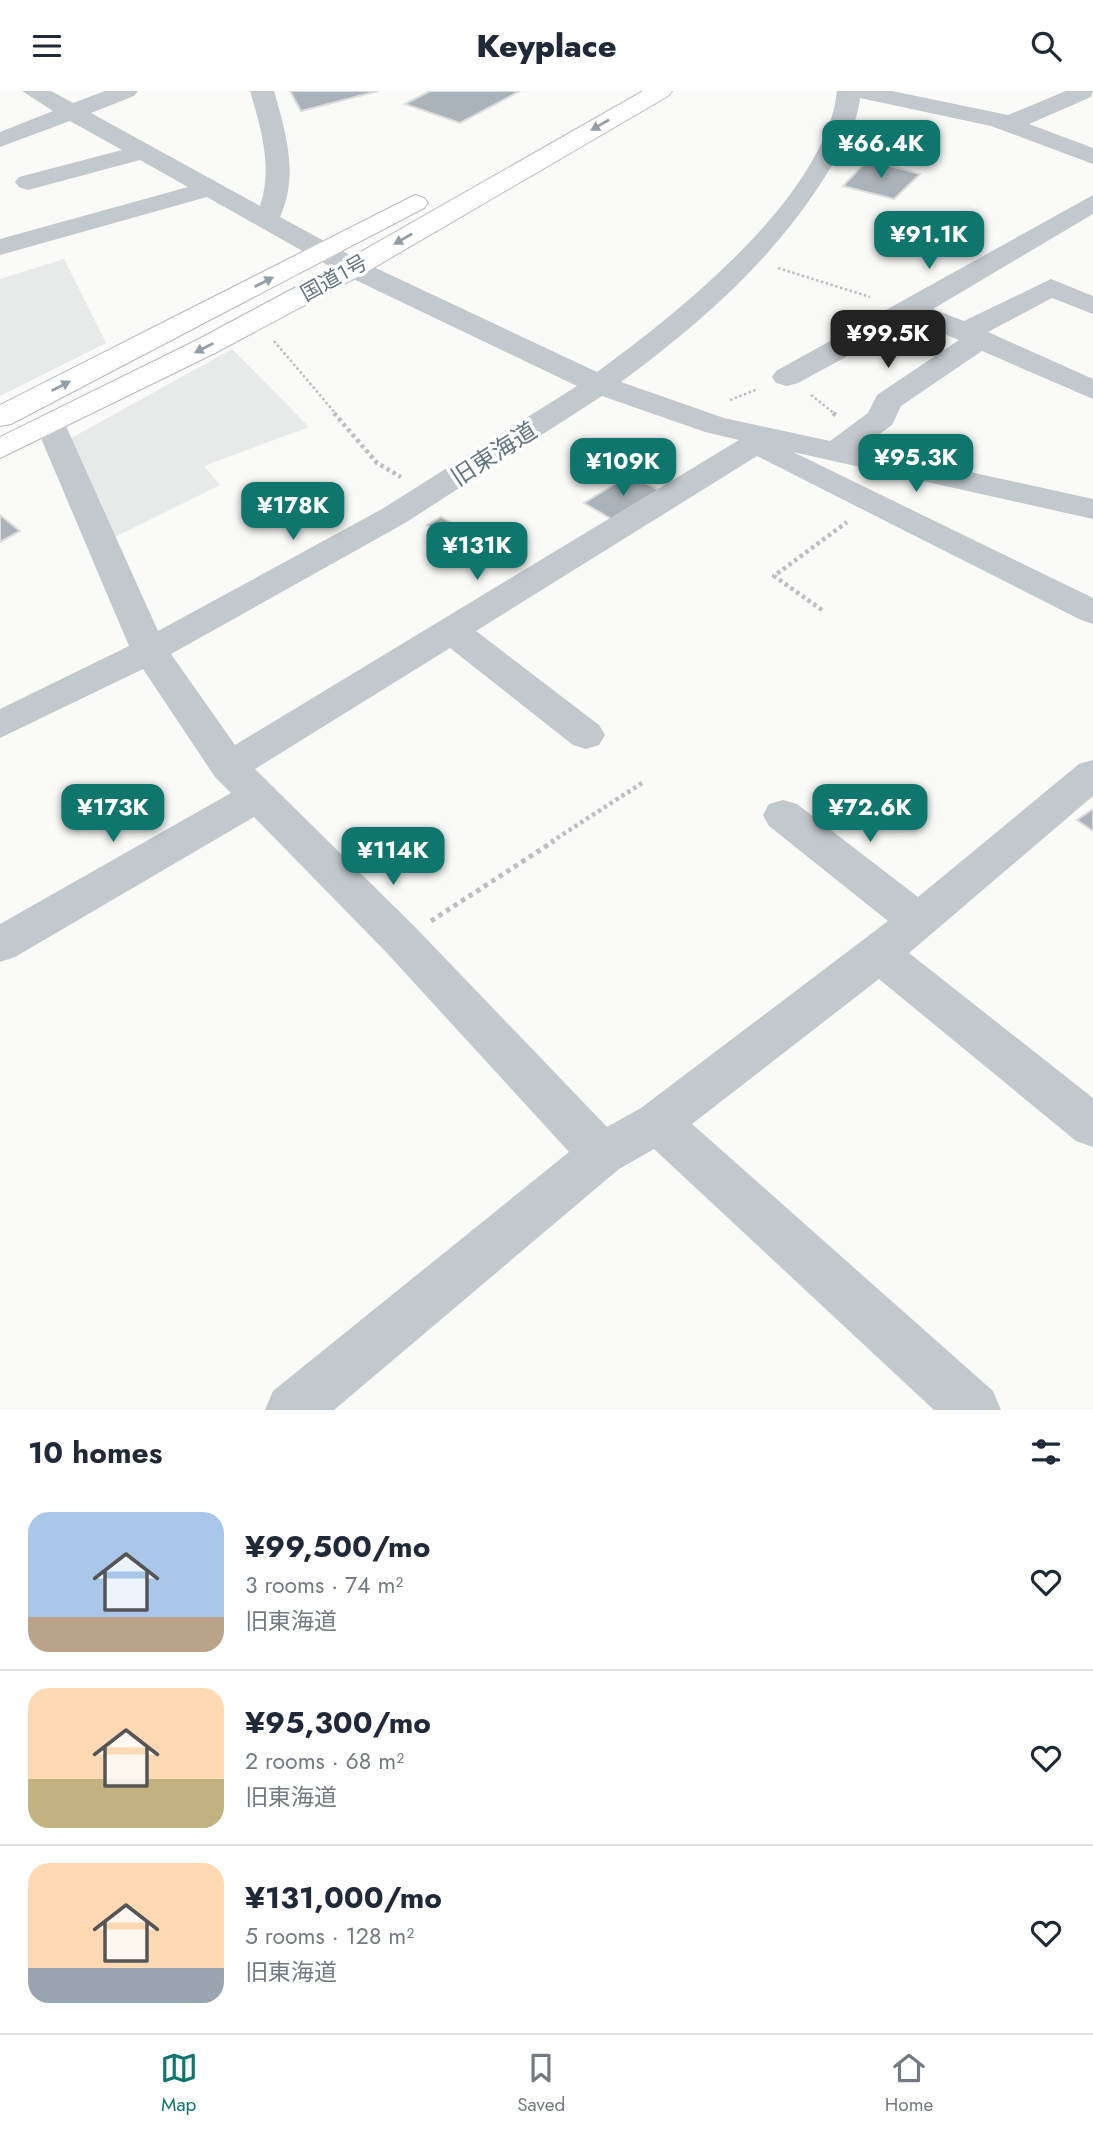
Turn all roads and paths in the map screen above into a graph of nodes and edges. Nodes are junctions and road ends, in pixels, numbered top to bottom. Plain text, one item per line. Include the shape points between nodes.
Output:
1 (34, 91) edge
2 (126, 91) edge
3 (262, 91) edge
4 (620, 91) edge
5 (660, 91) edge
6 (849, 91) edge
7 (859, 91) edge
8 (1083, 92) edge
9 (71, 112) junction
10 (1008, 124) junction
11 (0, 140) edge
12 (141, 152) junction
13 (1093, 157) edge
14 (28, 182) dead end
15 (208, 189) junction
16 (1093, 203) edge
17 (267, 218) junction
18 (0, 247) edge
19 (324, 251) junction
20 (749, 259) junction
21 (353, 268) junction
22 (1093, 306) edge
23 (911, 310) junction
24 (257, 319) junction
25 (973, 336) junction
26 (787, 377) dead end
27 (600, 385) junction
28 (1093, 390) edge
29 (0, 417) edge
30 (50, 424) junction
31 (716, 425) junction
32 (754, 444) junction
33 (0, 449) edge
34 (835, 452) junction
35 (432, 495) junction
36 (873, 503) junction
37 (1093, 509) edge
38 (822, 610) dead end
39 (1093, 612) edge
40 (451, 630) junction
41 (148, 649) junction
42 (0, 725) edge
43 (586, 735) dead end
44 (229, 767) junction
45 (1093, 774) edge
46 (642, 783) dead end
47 (258, 796) junction
48 (783, 815) dead end
49 (918, 922) junction
50 (401, 940) junction
51 (0, 945) edge
52 (879, 954) junction
53 (658, 1123) junction
54 (1093, 1126) edge
55 (602, 1154) junction
56 (292, 1410) edge
57 (974, 1410) edge

1 - 9 street
2 - 9 street
3 - 17 street via 279,152 273,208
4 - 19 highway, 国道1号
5 -> 21 highway, 国道1号
6 - 20 street, 旧東海道 via 847,117 814,177
7 - 10 street
8 - 10 street
9 - 11 street
9 - 12 street
10 - 13 street
12 - 14 street
12 - 15 street
15 - 17 street
15 - 18 street
16 - 23 street
17 - 19 street
19 - 21 street
29 -> 19 highway, 国道1号
20 - 23 path
20 - 27 street, 旧東海道
21 - 24 highway, 国道1号
21 - 27 street
22 - 25 street via 1051,287
23 - 25 street
23 - 26 street
24 -> 30 highway, 国道1号
24 - 35 path via 377,463
25 - 28 street
25 - 34 street via 888,401 881,418
27 - 31 street
27 - 35 street, 旧東海道
30 - 33 highway, 国道1号
30 - 41 street
31 - 32 street
31 - 34 street
32 - 36 street
32 - 40 street
34 - 37 street
35 - 41 street, 旧東海道 via 257,595
36 - 38 path via 774,576
36 - 39 street
40 - 43 street
40 - 44 street
41 - 42 street, 旧東海道
41 - 44 street
44 - 47 street
45 - 49 street
46 - 50 path
47 - 50 street
47 - 51 street
48 - 49 street
49 - 52 street
50 - 55 street
52 - 53 street
52 - 54 street
53 - 55 street
53 - 57 street
55 - 56 street

